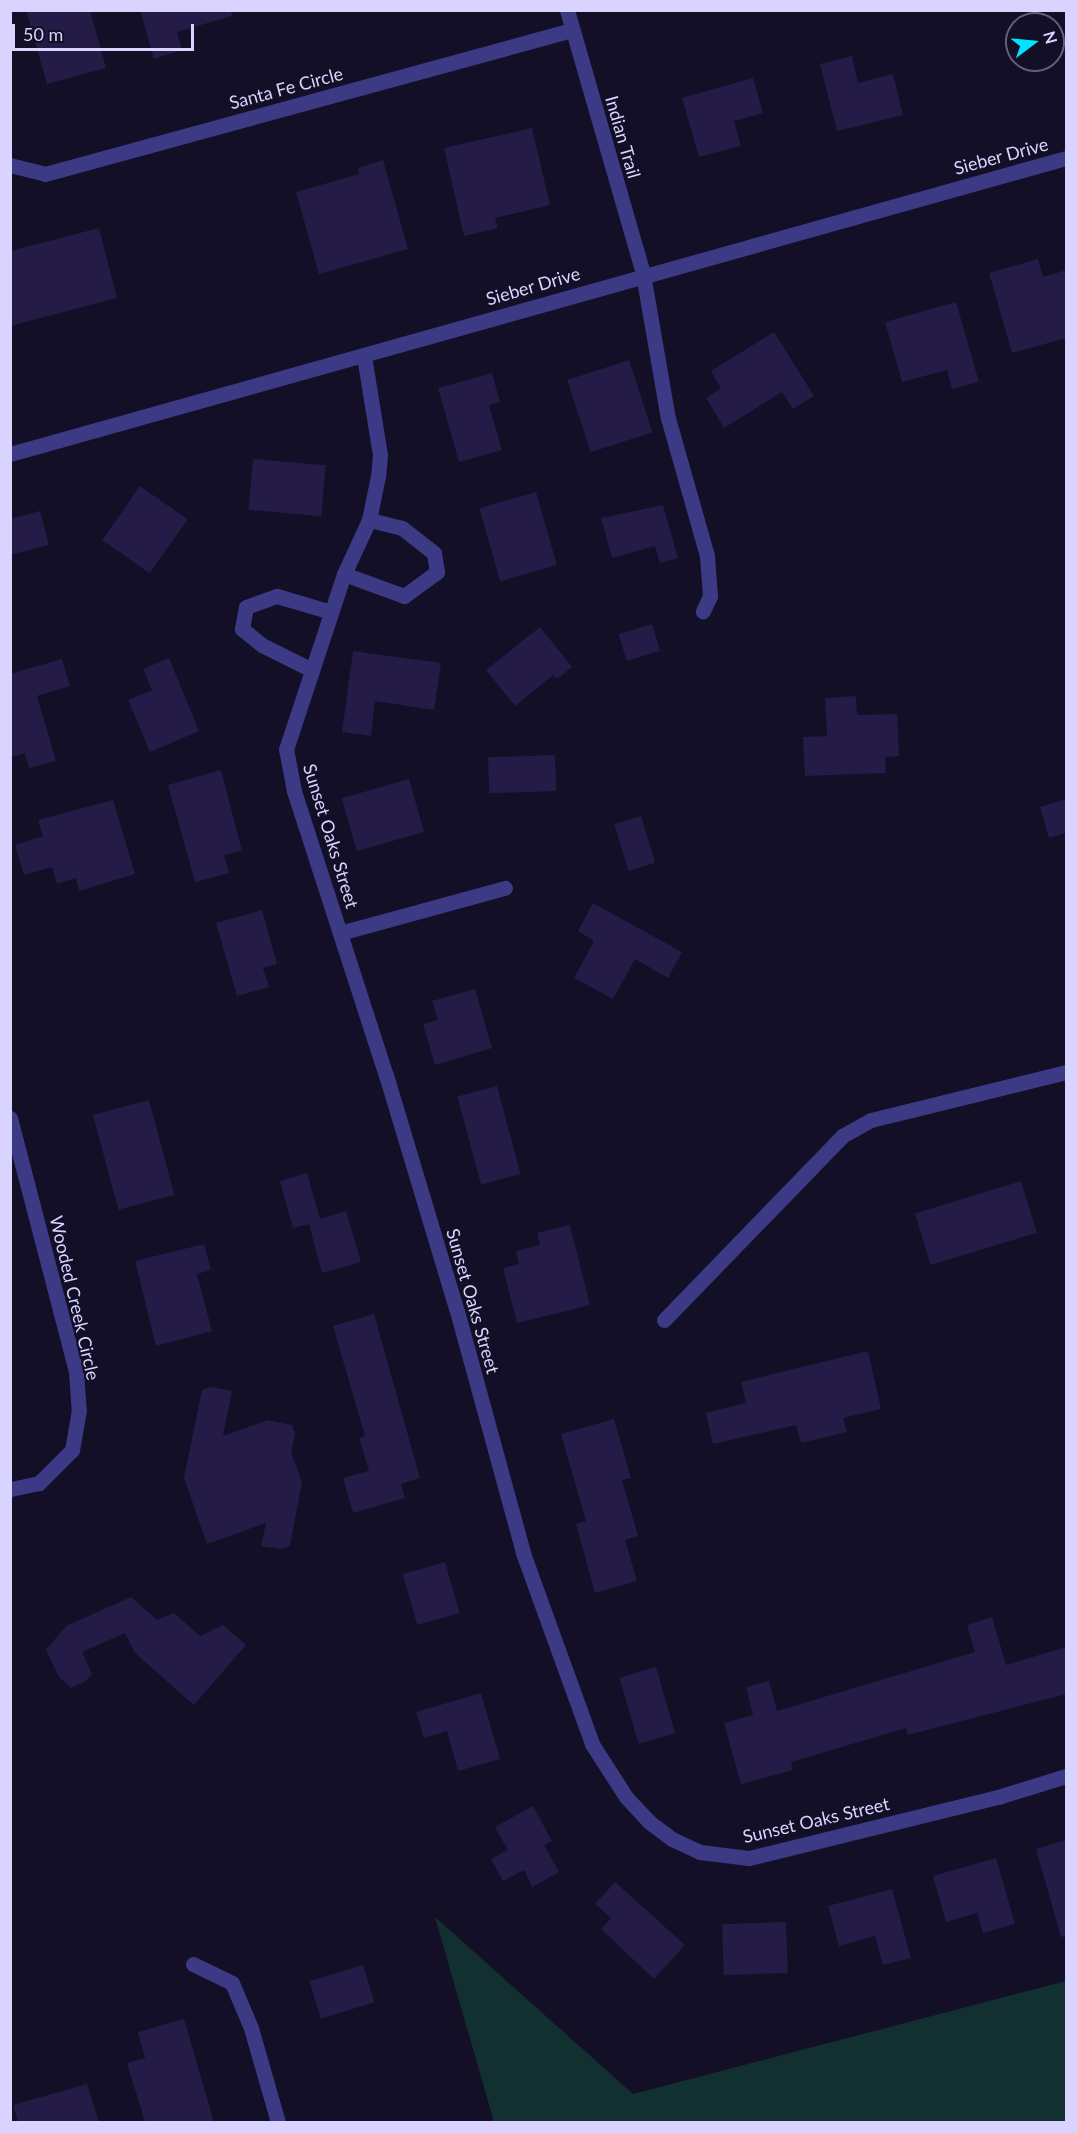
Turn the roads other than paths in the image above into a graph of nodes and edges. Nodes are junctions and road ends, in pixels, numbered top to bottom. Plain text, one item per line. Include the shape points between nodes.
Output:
1 (567, 10) edge
2 (572, 30) junction
3 (1066, 158) edge
4 (10, 165) edge
5 (643, 274) junction
6 (364, 356) junction
7 (10, 454) edge
8 (369, 520) junction
9 (344, 574) junction
10 (703, 611) dead end
11 (331, 612) junction
12 (312, 670) junction
13 (505, 888) dead end
14 (340, 933) junction
15 (1066, 1072) edge
16 (10, 1118) edge
17 (664, 1320) dead end
18 (10, 1490) edge
19 (1066, 1776) edge
20 (193, 1964) dead end
21 (278, 2122) edge

1 - 2 street, Indian Trail
2 - 4 street, Santa Fe Circle via 45,174
2 - 5 street, Indian Trail
3 - 5 street, Sieber Drive
5 - 6 street, Sieber Drive
5 - 10 street, Indian Trail via 668,418 707,556 710,597
6 - 7 street, Sieber Drive
6 - 8 street, Sunset Oaks Street via 380,456
8 - 9 street, Sunset Oaks Street
8 - 9 street via 402,528 434,553 437,572 404,596
9 - 11 street, Sunset Oaks Street
11 - 12 street, Sunset Oaks Street
11 - 12 street via 277,596 246,607 242,629 262,645
12 - 14 street, Sunset Oaks Street via 286,749 294,790
13 - 14 street
14 - 19 street, Sunset Oaks Street via 450,1288 523,1554 591,1744 626,1797 672,1839 700,1852 749,1858 998,1797
15 - 17 street via 872,1120 849,1131
16 - 18 street, Wooded Creek Circle via 76,1371 79,1410 72,1450 39,1483
20 - 21 street via 232,1983 251,2028

